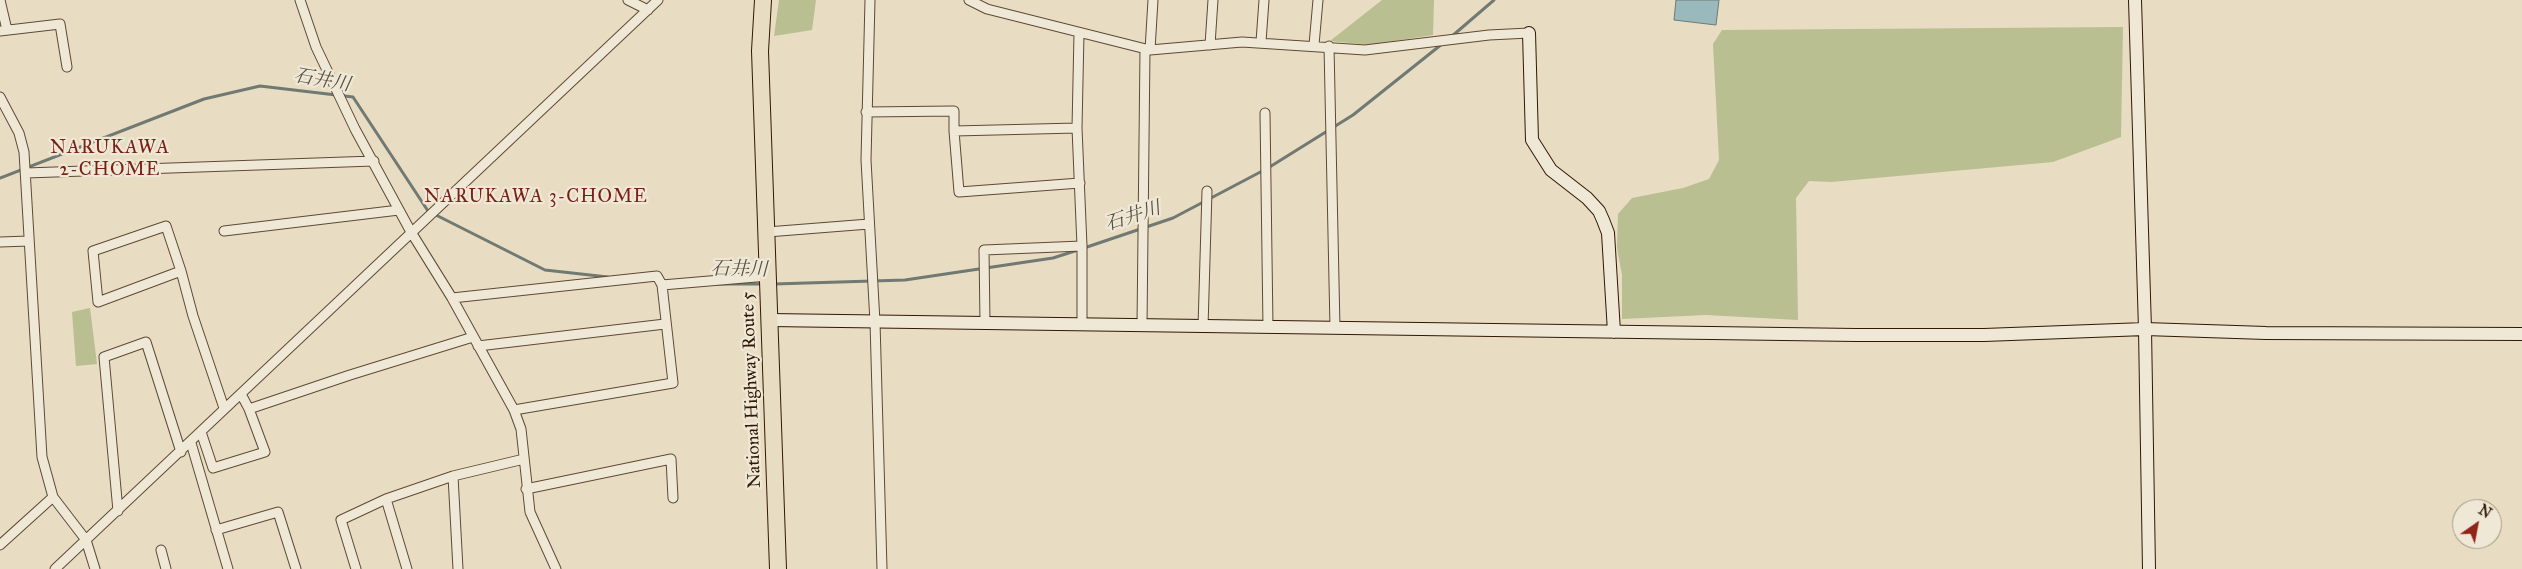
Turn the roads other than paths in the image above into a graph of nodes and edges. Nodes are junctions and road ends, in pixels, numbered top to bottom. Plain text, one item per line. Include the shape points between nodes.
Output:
1 (0, 0) edge
2 (300, 0) edge
3 (628, 0) edge
4 (658, 0) edge
5 (763, 0) edge
6 (870, 0) edge
7 (969, 0) edge
8 (1154, 0) edge
9 (1213, 0) edge
10 (1264, 0) edge
11 (1318, 0) edge
12 (2135, 0) edge
13 (648, 10) junction
14 (3, 31) edge
15 (1079, 33) junction
16 (1530, 33) joint
17 (1261, 42) junction
18 (1210, 45) junction
19 (1314, 45) junction
20 (1329, 46) junction
21 (1148, 49) junction
22 (67, 68) dead end
23 (0, 97) edge
24 (866, 112) junction
25 (1265, 114) dead end
26 (1077, 128) junction
27 (954, 131) junction
28 (374, 161) junction
29 (26, 173) junction
30 (1080, 183) junction
31 (1207, 191) dead end
32 (399, 210) junction
33 (869, 224) junction
34 (224, 231) dead end
35 (411, 232) junction
36 (767, 232) junction
37 (29, 241) junction
38 (0, 242) edge
39 (1082, 246) junction
40 (180, 271) junction
41 (768, 276) junction
42 (662, 285) junction
43 (452, 298) junction
44 (769, 320) junction
45 (875, 322) junction
46 (985, 323) junction
47 (665, 324) junction
48 (1082, 325) junction
49 (1142, 326) junction
50 (1203, 327) junction
51 (1268, 327) junction
52 (1335, 328) junction
53 (2145, 329) junction
54 (1614, 332) junction
55 (2522, 334) edge
56 (473, 338) junction
57 (478, 346) junction
58 (241, 394) junction
59 (224, 408) junction
60 (250, 409) junction
61 (514, 410) junction
62 (202, 432) junction
63 (191, 443) junction
64 (181, 452) junction
65 (524, 459) junction
66 (453, 476) junction
67 (526, 489) junction
68 (53, 497) junction
69 (673, 498) dead end
70 (386, 499) junction
71 (118, 511) junction
72 (216, 530) junction
73 (86, 540) junction
74 (0, 545) edge
75 (161, 550) dead end
76 (55, 569) edge
77 (95, 569) edge
78 (166, 569) edge
79 (228, 569) edge
80 (296, 569) edge
81 (356, 569) edge
82 (407, 569) edge
83 (458, 569) edge
84 (556, 569) edge
85 (778, 569) edge
86 (882, 569) edge
87 (2149, 569) edge

1 - 14 street
2 - 28 street via 316,47
3 - 13 street
4 - 13 street
5 - 36 highway, National Highway Route 5 via 760,51
6 - 24 street
7 - 15 street
8 - 21 street
9 - 18 street
10 - 17 street
11 - 19 street
12 - 53 street
13 - 35 street
14 - 22 street via 60,24
15 - 21 street
15 - 26 street
16 - 20 street via 1365,50
16 - 54 street via 1532,140 1551,170 1587,198 1603,220 1608,233
17 - 18 street
17 - 19 street
18 - 21 street
19 - 20 street
20 - 52 street
21 - 49 street
23 - 29 street via 19,133
24 - 27 street via 954,111
24 - 33 street
25 - 51 street
26 - 27 street
26 - 30 street
27 - 30 street via 959,192
28 - 29 street
28 - 32 street
29 - 37 street
30 - 39 street
31 - 50 street
32 - 34 street
32 - 35 street
33 - 36 street
33 - 45 street
35 - 43 street
35 - 58 street
36 - 41 highway, National Highway Route 5
37 - 38 street
37 - 68 street via 42,457
39 - 46 street via 984,250
39 - 48 street
40 - 40 street via 166,226 93,251 98,302
40 - 59 street
41 - 42 street
41 - 44 highway, National Highway Route 5
42 - 43 street via 657,276
42 - 47 street
43 - 56 street
44 - 45 street
44 - 85 highway, National Highway Route 5
45 - 46 street
45 - 86 street
46 - 48 street
47 - 57 street
47 - 61 street via 673,383
48 - 49 street
49 - 50 street
50 - 51 street
51 - 52 street
52 - 54 street
53 - 54 street via 1984,335
53 - 55 street
53 - 87 street
56 - 57 street
56 - 60 street
57 - 61 street
58 - 59 street
58 - 60 street
59 - 62 street
60 - 62 street via 265,452 213,468
61 - 65 street via 521,429
62 - 63 street
63 - 64 street
63 - 72 street
64 - 71 street
64 - 71 street via 146,342 104,357
65 - 66 street
65 - 67 street
66 - 70 street
66 - 83 street
67 - 69 street via 671,459
67 - 84 street via 530,512
68 - 73 street
68 - 74 street
70 - 81 street via 341,520
70 - 82 street
71 - 73 street
72 - 79 street
72 - 80 street via 278,512
73 - 76 street
73 - 77 street
75 - 78 street

